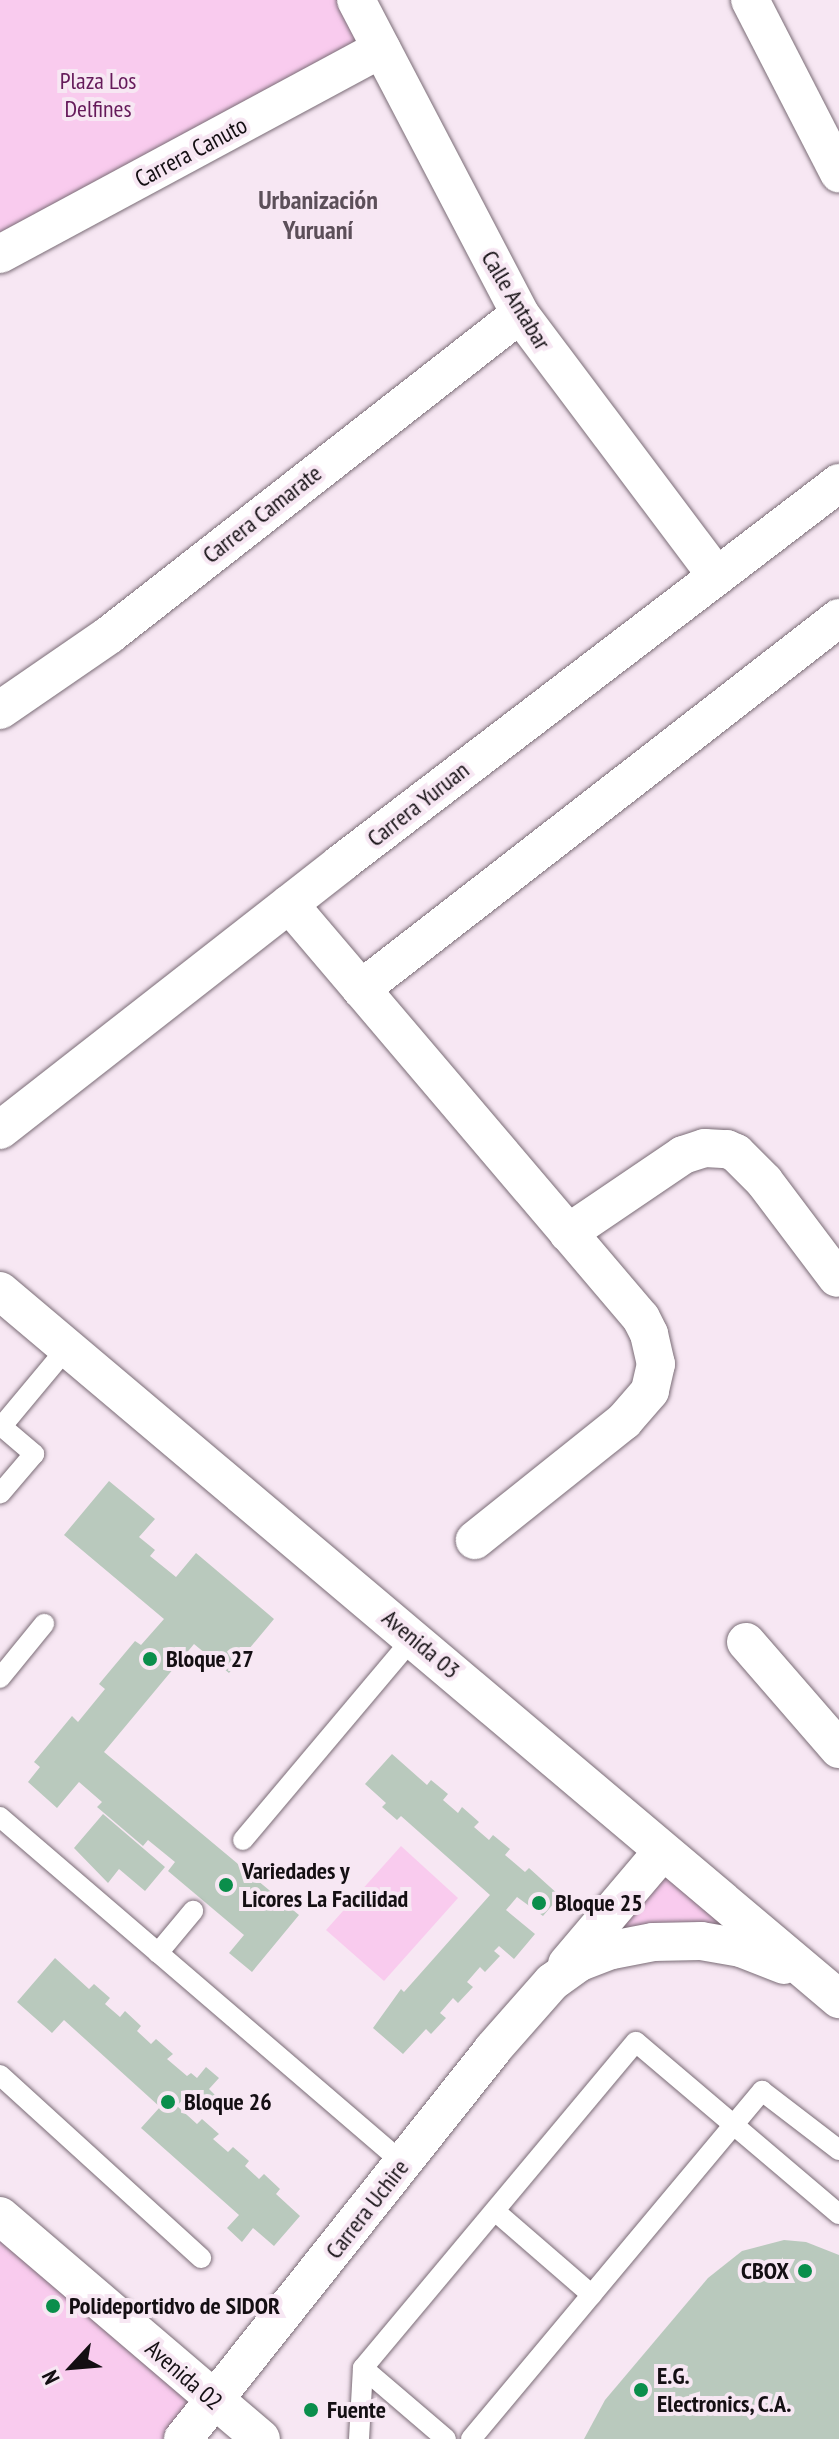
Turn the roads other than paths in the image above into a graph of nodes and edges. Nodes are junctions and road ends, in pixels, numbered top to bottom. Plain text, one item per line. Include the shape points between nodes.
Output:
1 (356, 0) edge
2 (750, 0) edge
3 (381, 49) junction
4 (839, 173) edge
5 (0, 254) edge
6 (520, 314) junction
7 (839, 483) edge
8 (716, 575) junction
9 (839, 618) edge
10 (0, 710) edge
11 (289, 904) junction
12 (361, 989) junction
13 (0, 1130) edge
14 (568, 1233) junction
15 (837, 1278) edge
16 (0, 1291) edge
17 (67, 1348) junction
18 (1, 1426) edge
19 (0, 1494) edge
20 (475, 1540) dead end
21 (44, 1624) dead end
22 (413, 1638) junction
23 (746, 1642) dead end
24 (0, 1678) edge
25 (839, 1749) edge
26 (0, 1817) edge
27 (243, 1840) dead end
28 (663, 1851) junction
29 (193, 1911) dead end
30 (158, 1953) junction
31 (805, 1973) junction
32 (552, 1982) junction
33 (839, 1999) edge
34 (0, 2075) edge
35 (734, 2125) junction
36 (839, 2150) edge
37 (403, 2163) junction
38 (495, 2211) junction
39 (839, 2214) edge
40 (0, 2216) edge
41 (201, 2258) dead end
42 (592, 2295) junction
43 (363, 2368) junction
44 (215, 2403) junction
45 (183, 2439) edge
46 (261, 2439) edge
47 (359, 2439) edge
48 (446, 2439) edge
49 (471, 2439) edge

1 - 3 street, Calle Antabar
2 - 4 street
3 - 5 street, Carrera Canuto
3 - 6 street, Calle Antabar
6 - 8 street, Calle Antabar
6 - 10 street, Carrera Camarate via 109,635
7 - 8 street, Carrera Yuruan
8 - 11 street, Carrera Yuruan
9 - 12 street
11 - 12 street
11 - 13 street, Carrera Yuruan
12 - 14 street
14 - 15 street via 683,1155 716,1147 736,1153 764,1181
14 - 20 street via 641,1318 656,1364 650,1391 624,1421
16 - 17 street, Avenida 03
17 - 18 lane
17 - 22 street, Avenida 03
18 - 19 lane via 34,1454
21 - 24 lane
22 - 27 lane
22 - 28 street, Avenida 03
23 - 25 street
26 - 30 lane
28 - 31 street, Avenida 03
28 - 32 street, Carrera Uchire
29 - 30 lane
30 - 37 lane
31 - 32 street, Carrera Uchire via 741,1948 701,1941 653,1942 580,1962
31 - 33 street, Avenida 03
32 - 37 street, Carrera Uchire
34 - 41 lane
35 - 36 lane via 762,2091
35 - 38 lane via 636,2042
35 - 39 lane
35 - 42 lane
37 - 44 street, Carrera Uchire
38 - 42 lane
38 - 43 lane
40 - 44 street, Avenida 02
42 - 49 lane
43 - 47 lane
43 - 48 lane
44 - 45 street, Carrera Uchire
44 - 46 street, Avenida 02

